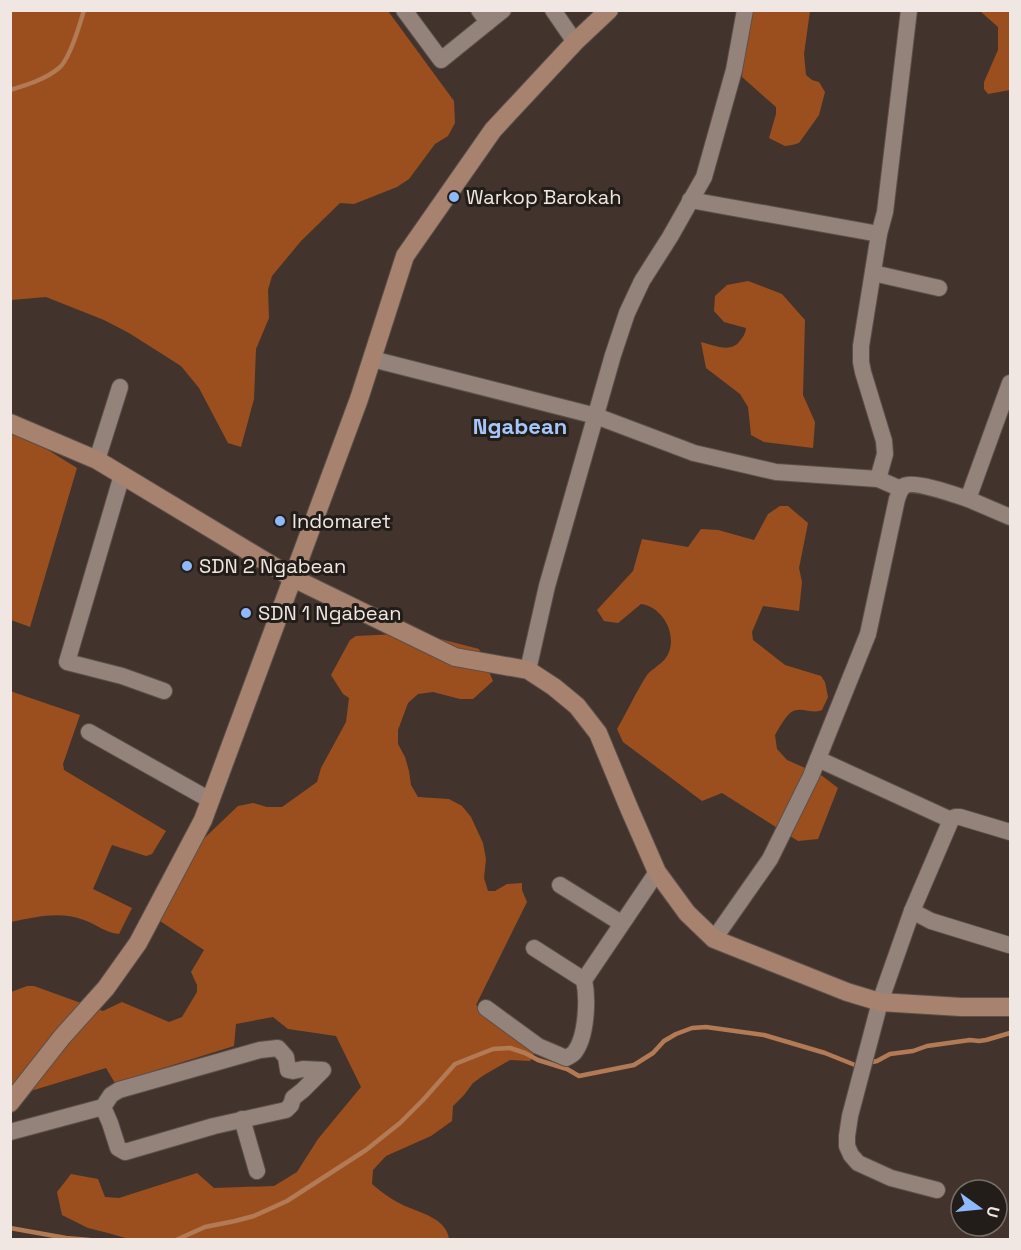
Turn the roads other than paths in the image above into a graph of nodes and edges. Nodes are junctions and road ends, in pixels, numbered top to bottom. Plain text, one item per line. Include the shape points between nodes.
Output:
1 (404, 10) edge
2 (503, 10) edge
3 (553, 10) edge
4 (609, 10) edge
5 (745, 10) edge
6 (909, 10) edge
7 (483, 16) edge
8 (575, 42) junction
9 (690, 200) junction
10 (879, 234) junction
11 (873, 273) junction
12 (939, 288) dead end
13 (372, 358) junction
14 (1011, 382) edge
15 (120, 387) dead end
16 (596, 417) junction
17 (10, 423) edge
18 (97, 460) junction
19 (122, 475) junction
20 (878, 479) junction
21 (901, 489) junction
22 (968, 499) junction
23 (1011, 517) edge
24 (293, 578) junction
25 (528, 670) junction
26 (164, 691) dead end
27 (89, 732) dead end
28 (818, 759) junction
29 (210, 800) junction
30 (951, 820) junction
31 (1011, 832) edge
32 (657, 872) junction
33 (560, 885) dead end
34 (912, 911) junction
35 (621, 923) junction
36 (714, 939) junction
37 (1009, 945) dead end
38 (534, 948) dead end
39 (584, 980) junction
40 (880, 1002) junction
41 (1011, 1007) edge
42 (486, 1008) dead end
43 (288, 1070) junction
44 (293, 1098) junction
45 (10, 1103) edge
46 (103, 1107) junction
47 (242, 1119) junction
48 (10, 1132) edge
49 (257, 1171) dead end
50 (937, 1190) dead end

1 - 7 street via 441,60
2 - 7 street
3 - 8 street
4 - 8 street
5 - 9 street via 734,70 711,153 704,177
6 - 10 street via 885,212
8 - 13 street via 493,130 405,256
9 - 10 street
9 - 16 street via 627,313
10 - 11 street
11 - 12 street
11 - 20 street via 860,354 884,441 885,454
13 - 16 street
13 - 24 street
14 - 22 street
15 - 18 street
16 - 20 street via 694,453 776,472
16 - 25 street via 547,586
17 - 18 street
18 - 19 street
19 - 24 street
19 - 26 street via 67,662
20 - 21 street
21 - 22 street via 909,484
21 - 28 street via 868,634
22 - 23 street
24 - 25 street via 455,657
24 - 29 street
25 - 32 street via 577,706 598,733
27 - 29 street
28 - 30 street
28 - 36 street via 770,859
29 - 45 street via 138,943 106,988 62,1036
30 - 31 street via 960,817
30 - 34 street
32 - 35 street
32 - 36 street via 687,913
33 - 35 street
34 - 37 street via 931,921
34 - 40 street
35 - 39 street
36 - 40 street
38 - 39 street
39 - 42 street via 587,993 582,1037 574,1053 566,1058 538,1046
40 - 41 street
40 - 50 street via 850,1116 847,1146 858,1163 891,1178
43 - 44 street
43 - 44 street via 323,1070
43 - 46 street via 286,1057 278,1048 260,1050 119,1090
44 - 47 street via 286,1110
46 - 47 street via 118,1148 125,1152
46 - 48 street
47 - 49 street

